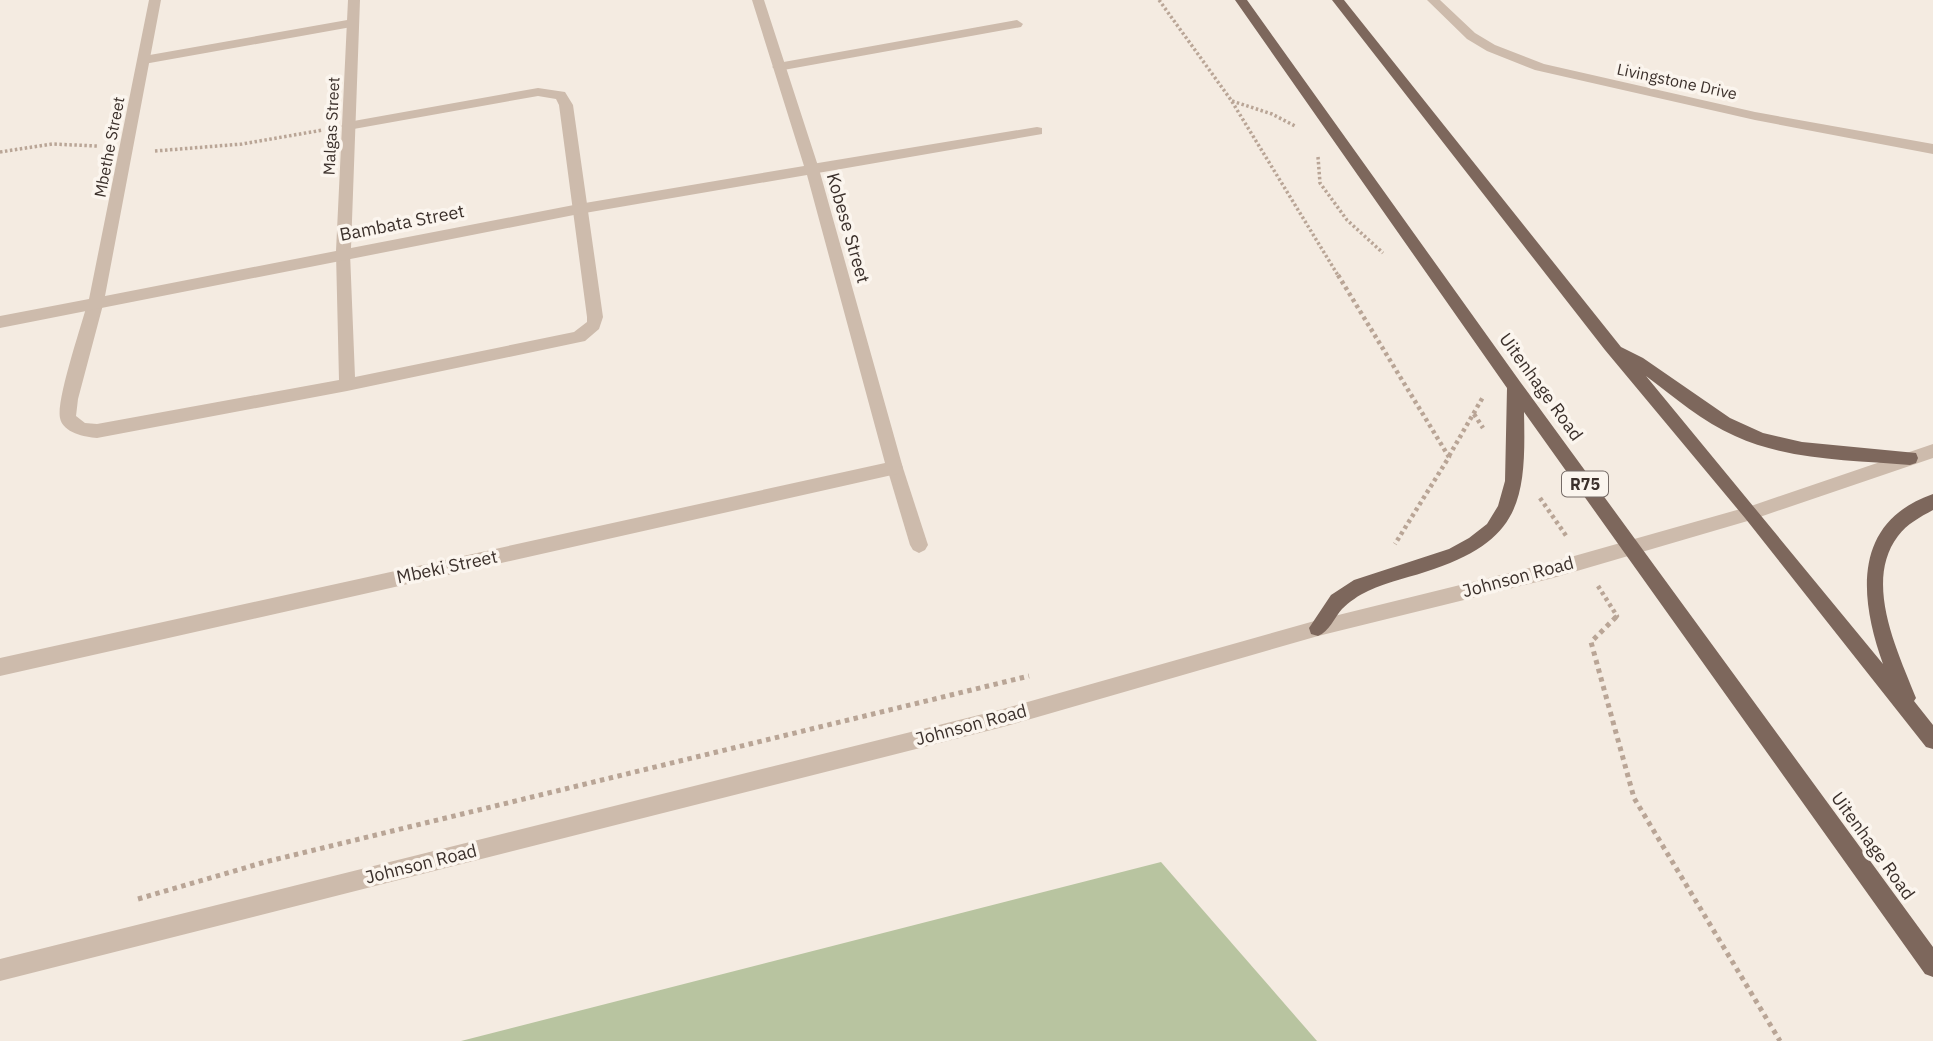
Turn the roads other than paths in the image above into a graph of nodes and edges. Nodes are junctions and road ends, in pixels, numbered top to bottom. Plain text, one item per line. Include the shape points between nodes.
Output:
1 (155, 0) edge
2 (354, 0) edge
3 (758, 0) edge
4 (1241, 0) edge
5 (1338, 0) edge
6 (1433, 0) edge
7 (353, 23) junction
8 (1017, 24) dead end
9 (144, 60) junction
10 (778, 66) junction
11 (348, 126) junction
12 (1037, 131) dead end
13 (1933, 149) edge
14 (812, 169) junction
15 (579, 209) junction
16 (342, 253) junction
17 (96, 301) junction
18 (0, 322) edge
19 (1611, 346) junction
20 (346, 385) junction
21 (1515, 387) junction
22 (1933, 451) edge
23 (1910, 458) junction
24 (895, 468) junction
25 (1933, 501) edge
26 (1751, 513) junction
27 (919, 545) dead end
28 (1629, 546) junction
29 (1318, 628) junction
30 (0, 667) edge
31 (1911, 713) junction
32 (1933, 740) edge
33 (1933, 966) edge
34 (0, 970) edge

1 - 9 street, Mbethe Street
2 - 7 street, Malgas Street
3 - 10 street, Kobese Street
4 - 21 main road, Uitenhage Road / R75
5 - 19 main road
6 - 13 street, Livingstone Drive via 1471,36 1540,67 1755,116
7 - 9 street
7 - 11 street, Malgas Street
8 - 10 street
9 - 17 street, Mbethe Street
10 - 14 street, Kobese Street
11 - 15 street via 525,94 554,93 566,106
11 - 16 street, Malgas Street
12 - 14 street, Bambata Street
14 - 15 street, Bambata Street
14 - 24 street, Kobese Street
15 - 16 street, Bambata Street
15 - 20 street via 595,317 588,332
16 - 17 street, Bambata Street
16 - 20 street, Malgas Street
17 - 18 street, Bambata Street
17 - 20 street, Mbethe Street via 68,418 82,429 123,427
19 - 23 main road via 1741,431 1813,450
19 - 26 main road
21 - 28 main road, Uitenhage Road / R75
21 - 29 main road via 1513,485 1496,528 1440,560 1366,584 1340,599
22 - 23 street, Johnson Road
23 - 26 street, Johnson Road
24 - 27 street, Kobese Street
24 - 30 street, Mbeki Street
25 - 31 main road via 1909,514 1889,533 1878,554 1874,591 1881,628
26 - 28 street, Johnson Road
26 - 31 main road
28 - 29 street, Johnson Road via 1553,570
28 - 33 main road, Uitenhage Road / R75
29 - 34 street, Johnson Road via 989,721
31 - 32 main road

